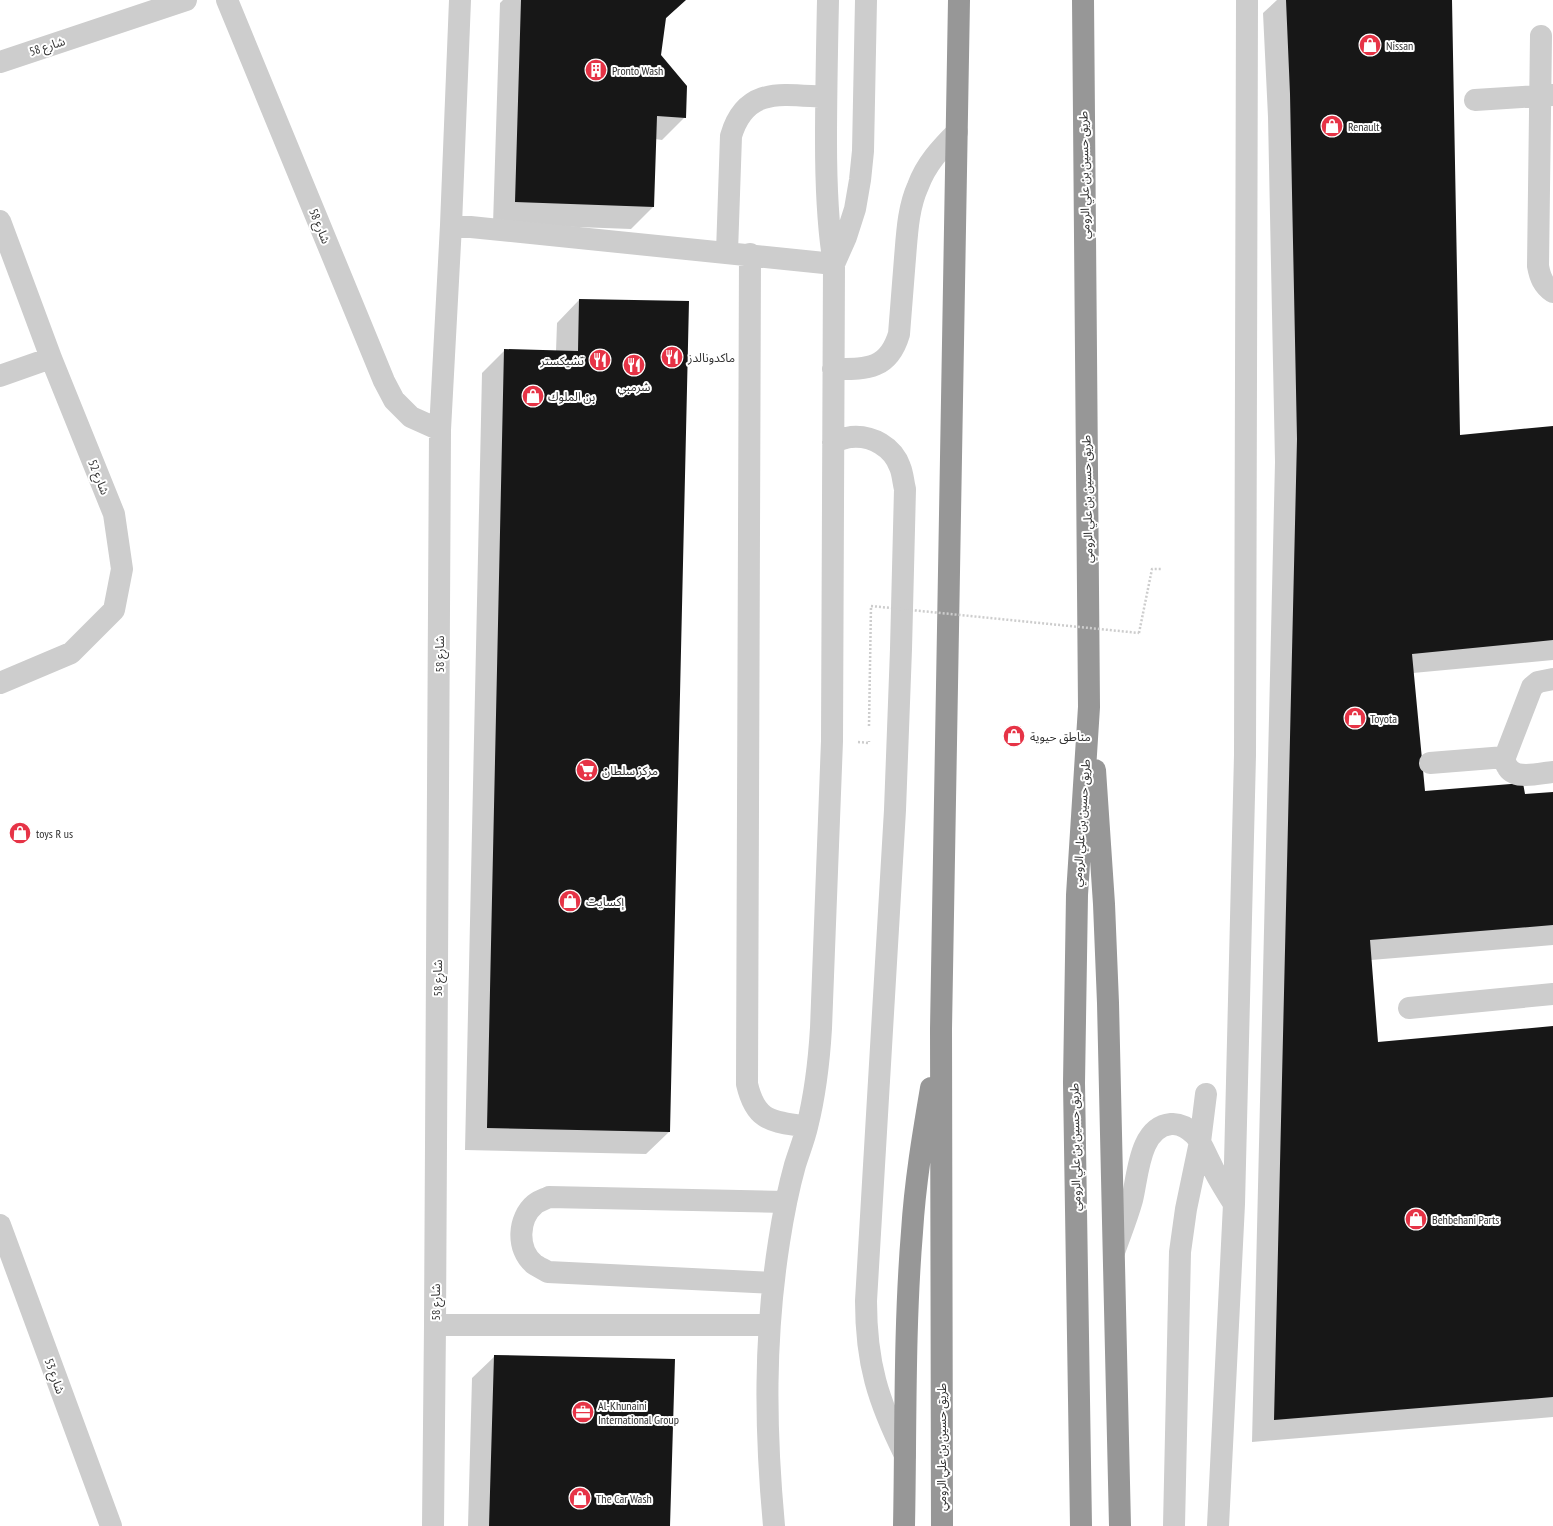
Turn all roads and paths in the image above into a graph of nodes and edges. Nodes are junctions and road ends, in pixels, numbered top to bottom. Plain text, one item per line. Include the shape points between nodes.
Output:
1 (186, 0) edge
2 (227, 0) edge
3 (460, 0) edge
4 (828, 0) edge
5 (866, 0) edge
6 (959, 0) edge
7 (1083, 0) edge
8 (1247, 0) edge
9 (1541, 36) dead end
10 (0, 62) edge
11 (1547, 95) edge
12 (826, 97) junction
13 (1475, 100) dead end
14 (957, 132) junction
15 (0, 221) edge
16 (451, 225) junction
17 (727, 252) junction
18 (750, 254) junction
19 (834, 264) junction
20 (1553, 292) edge
21 (51, 358) junction
22 (833, 369) junction
23 (0, 376) edge
24 (440, 430) junction
25 (833, 442) junction
26 (1161, 569) dead end
27 (1553, 679) edge
28 (0, 683) edge
29 (1089, 707) junction
30 (869, 728) dead end
31 (869, 735) dead end
32 (869, 743) dead end
33 (1505, 757) junction
34 (1430, 763) dead end
35 (1553, 772) edge
36 (1553, 994) edge
37 (1409, 1008) dead end
38 (941, 1029) junction
39 (1206, 1094) dead end
40 (807, 1127) junction
41 (1200, 1142) junction
42 (786, 1202) junction
43 (1234, 1204) junction
44 (0, 1225) edge
45 (1113, 1253) junction
46 (774, 1283) junction
47 (435, 1325) junction
48 (769, 1325) junction
49 (906, 1455) junction
50 (111, 1526) edge
51 (433, 1526) edge
52 (774, 1526) edge
53 (904, 1526) edge
54 (942, 1526) edge
55 (1081, 1526) edge
56 (1120, 1526) edge
57 (1174, 1526) edge
58 (1218, 1526) edge

1 - 10 street, شارع 58
2 - 24 street, شارع 58 via 384,381 394,400 411,417
3 - 16 street, شارع 58
4 - 12 street
5 - 19 street via 863,151 860,180 855,209
6 - 14 highway, طريق حسين بن علي الرومي
7 - 29 highway, طريق حسين بن علي الرومي
8 - 43 street via 1245,755
9 - 11 street
11 - 13 street
11 - 20 street via 1538,266 1541,278
12 - 17 street via 767,96 748,106 735,122 732,136
12 - 19 street via 827,207
14 - 22 street via 941,147 928,166 911,207 896,345 890,354 872,367
14 - 38 highway, طريق حسين بن علي الرومي
15 - 21 street, شارع 52
16 - 17 street
16 - 24 street, شارع 58
17 - 18 street
18 - 19 street
18 - 40 street via 747,1084 750,1098 757,1110 768,1120
19 - 22 street
21 - 23 street
21 - 28 street, شارع 52 via 114,514 122,569 114,610 71,653
22 - 25 street
24 - 47 street, شارع 58
25 - 40 street via 832,741 821,1028 814,1095
25 - 49 street via 850,437 862,437 875,440 886,447 895,456 901,468 905,489 895,810 866,1330 877,1392
26 - 30 path, bridge via 1152,569 1139,633 871,606
27 - 33 street via 1538,682 1532,687
29 - 45 highway via 1104,904
29 - 55 highway, طريق حسين بن علي الرومي via 1077,895 1074,1075
31 - 32 path
33 - 34 street
33 - 35 street via 1506,766 1520,775
36 - 37 street
38 - 49 highway via 920,1151 912,1232
38 - 54 highway, طريق حسين بن علي الرومي
39 - 41 street
40 - 42 street
41 - 43 street via 1218,1179
41 - 45 street via 1188,1128 1176,1124 1160,1127 1151,1135 1145,1145 1132,1199
41 - 57 street via 1180,1252
42 - 46 street
42 - 46 street via 549,1197 535,1204 524,1218 521,1234 524,1250 533,1263 548,1272
43 - 58 street
44 - 50 street, شارع 53
45 - 56 highway
46 - 48 street
47 - 48 street
47 - 51 street, شارع 58
48 - 52 street via 766,1402 768,1465
49 - 53 highway

